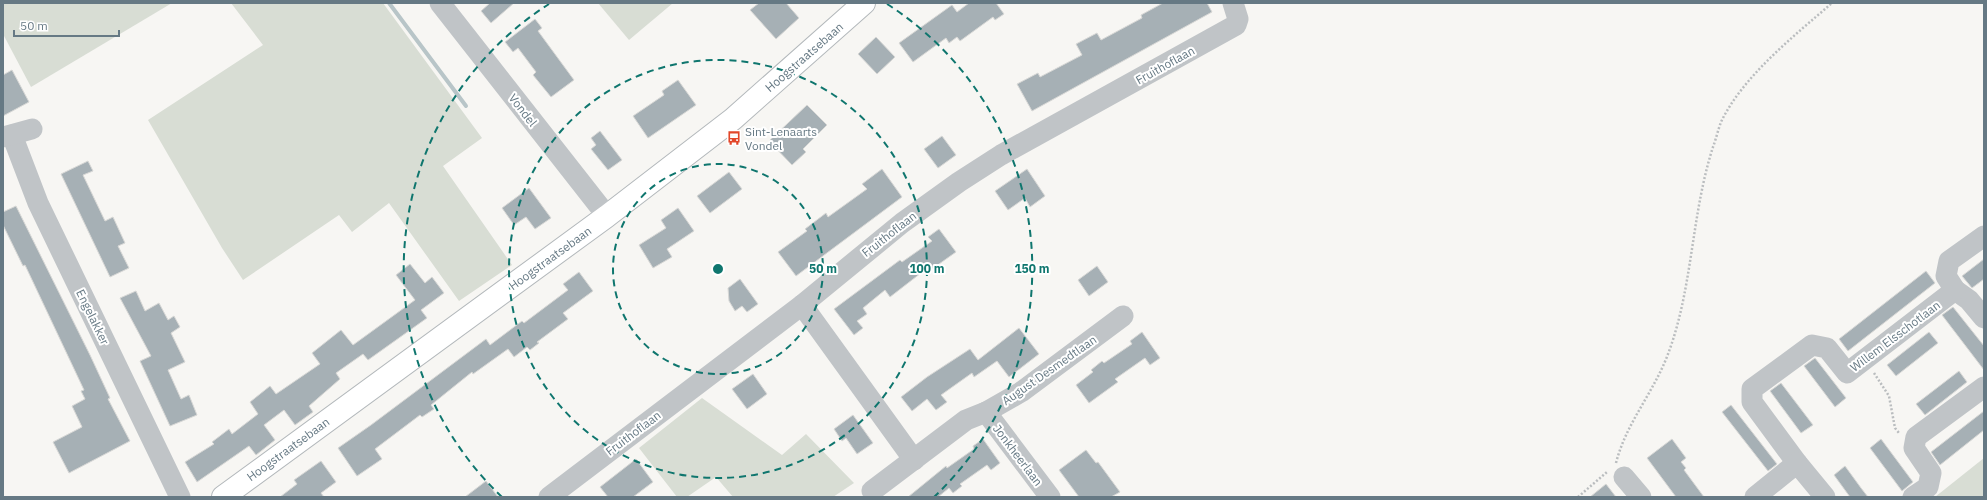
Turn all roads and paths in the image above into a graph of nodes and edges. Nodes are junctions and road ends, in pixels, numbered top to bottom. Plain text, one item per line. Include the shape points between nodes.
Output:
1 (440, 3) edge
2 (864, 3) edge
3 (1234, 3) edge
4 (1832, 3) edge
5 (16, 134) edge
6 (607, 216) junction
7 (1984, 236) edge
8 (1955, 290) junction
9 (802, 305) junction
10 (1123, 316) dead end
11 (1984, 318) edge
12 (1865, 360) junction
13 (1984, 387) edge
14 (986, 412) junction
15 (1914, 448) junction
16 (914, 460) junction
17 (1797, 463) junction
18 (1616, 471) junction
19 (872, 491) dead end
20 (180, 497) edge
21 (223, 497) edge
22 (549, 497) edge
23 (1050, 497) edge
24 (1578, 497) edge
25 (1641, 497) edge
26 (1754, 497) edge
27 (1825, 497) edge
28 (1914, 497) edge

1 - 6 street, Vondel
2 - 6 main road, Hoogstraatsebaan via 733,119
3 - 9 street, Fruithoflaan via 1238,19 1236,25 1001,155 959,182 902,223
4 - 18 path via 1747,81 1721,121 1705,172 1684,302 1668,355 1620,444
5 - 20 street, Engelakker via 38,203
6 - 21 main road, Hoogstraatsebaan
7 - 8 street via 1950,261 1946,276
8 - 11 street via 1969,300
8 - 12 street, Willem Elsschotlaan
9 - 16 street
9 - 22 street, Fruithoflaan
10 - 14 street, August Desmedtlaan via 1021,392
12 - 15 path via 1889,396 1895,428
12 - 17 street, Willem Elsschotlaan via 1847,373 1827,348 1812,345 1752,389 1752,402
13 - 15 street via 1916,437
14 - 16 street, August Desmedtlaan via 966,420
14 - 23 street, Jonkheerlaan
15 - 28 street via 1931,473 1928,487
16 - 19 street, August Desmedtlaan
17 - 26 street
17 - 27 street
18 - 24 path
18 - 25 street

